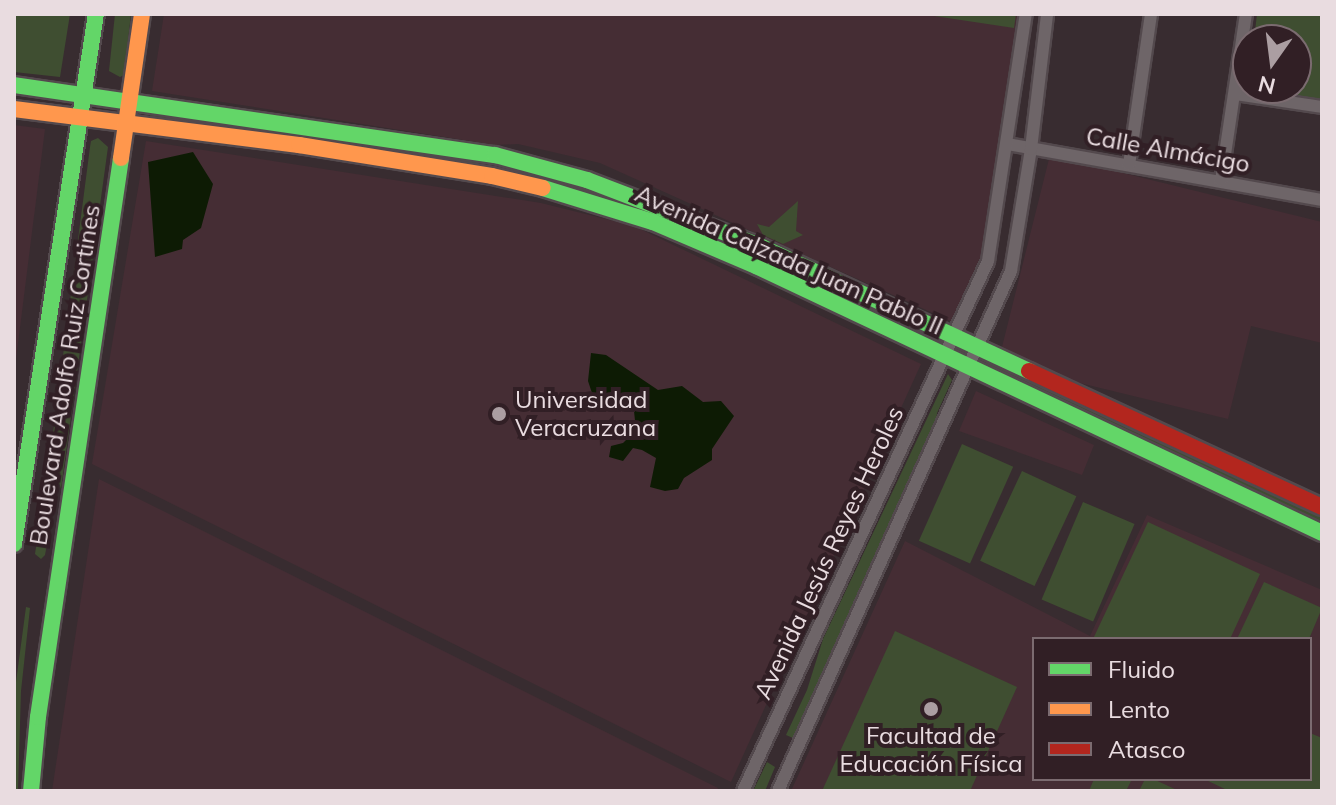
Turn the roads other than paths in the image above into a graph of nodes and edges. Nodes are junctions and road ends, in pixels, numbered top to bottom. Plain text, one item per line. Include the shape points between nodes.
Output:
1 (96, 14) edge
2 (142, 14) edge
3 (1026, 14) edge
4 (1047, 14) edge
5 (1151, 14) edge
6 (14, 85) edge
7 (85, 95) junction
8 (130, 100) junction
9 (1233, 104) edge
10 (1302, 104) edge
11 (1322, 107) edge
12 (14, 109) edge
13 (81, 118) junction
14 (127, 123) junction
15 (1007, 144) junction
16 (1031, 149) junction
17 (495, 155) junction
18 (1129, 165) junction
19 (492, 176) junction
20 (1221, 181) junction
21 (1322, 200) edge
22 (762, 247) junction
23 (756, 266) junction
24 (955, 334) junction
25 (977, 345) junction
26 (945, 356) junction
27 (967, 366) junction
28 (1322, 507) edge
29 (1322, 533) edge
30 (14, 544) edge
31 (31, 791) edge
32 (743, 791) edge
33 (778, 791) edge

1 - 7 main road, Boulevard Adolfo Ruiz Cortines
2 - 8 main road, Boulevard Adolfo Ruiz Cortines
3 - 15 street, Avenida Jesús Reyes Heroles
4 - 16 street, Avenida Jesús Reyes Heroles
5 - 18 street
6 - 7 main road, Avenida Calzada Juan Pablo II
7 - 8 main road, Avenida Calzada Juan Pablo II
7 - 13 main road, Boulevard Adolfo Ruiz Cortines
8 - 14 main road, Boulevard Adolfo Ruiz Cortines
8 - 17 main road, Avenida Calzada Juan Pablo II
9 - 20 street
10 - 11 street
12 - 13 main road, Avenida Calzada Juan Pablo II
13 - 14 main road, Avenida Calzada Juan Pablo II
13 - 30 main road, Boulevard Adolfo Ruiz Cortines
14 - 19 main road, Avenida Calzada Juan Pablo II
14 - 31 main road, Boulevard Adolfo Ruiz Cortines via 53,609
15 - 16 street, Calle Almácigo
15 - 24 street, Avenida Jesús Reyes Heroles via 992,247
16 - 18 street, Calle Almácigo
16 - 25 street, Avenida Jesús Reyes Heroles via 1015,258
17 - 19 main road
17 - 22 main road, Avenida Calzada Juan Pablo II via 587,180
18 - 20 street, Calle Almácigo
19 - 23 main road, Avenida Calzada Juan Pablo II via 583,198
20 - 21 street, Calle Almácigo
22 - 23 main road
22 - 24 main road, Avenida Calzada Juan Pablo II
23 - 26 main road, Avenida Calzada Juan Pablo II
24 - 25 main road, Avenida Calzada Juan Pablo II
24 - 26 street, Avenida Jesús Reyes Heroles
25 - 27 street, Avenida Jesús Reyes Heroles
25 - 28 main road, Avenida Calzada Juan Pablo II
26 - 27 main road, Avenida Calzada Juan Pablo II
26 - 32 street, Avenida Jesús Reyes Heroles
27 - 29 main road, Avenida Calzada Juan Pablo II
27 - 33 street, Avenida Jesús Reyes Heroles

